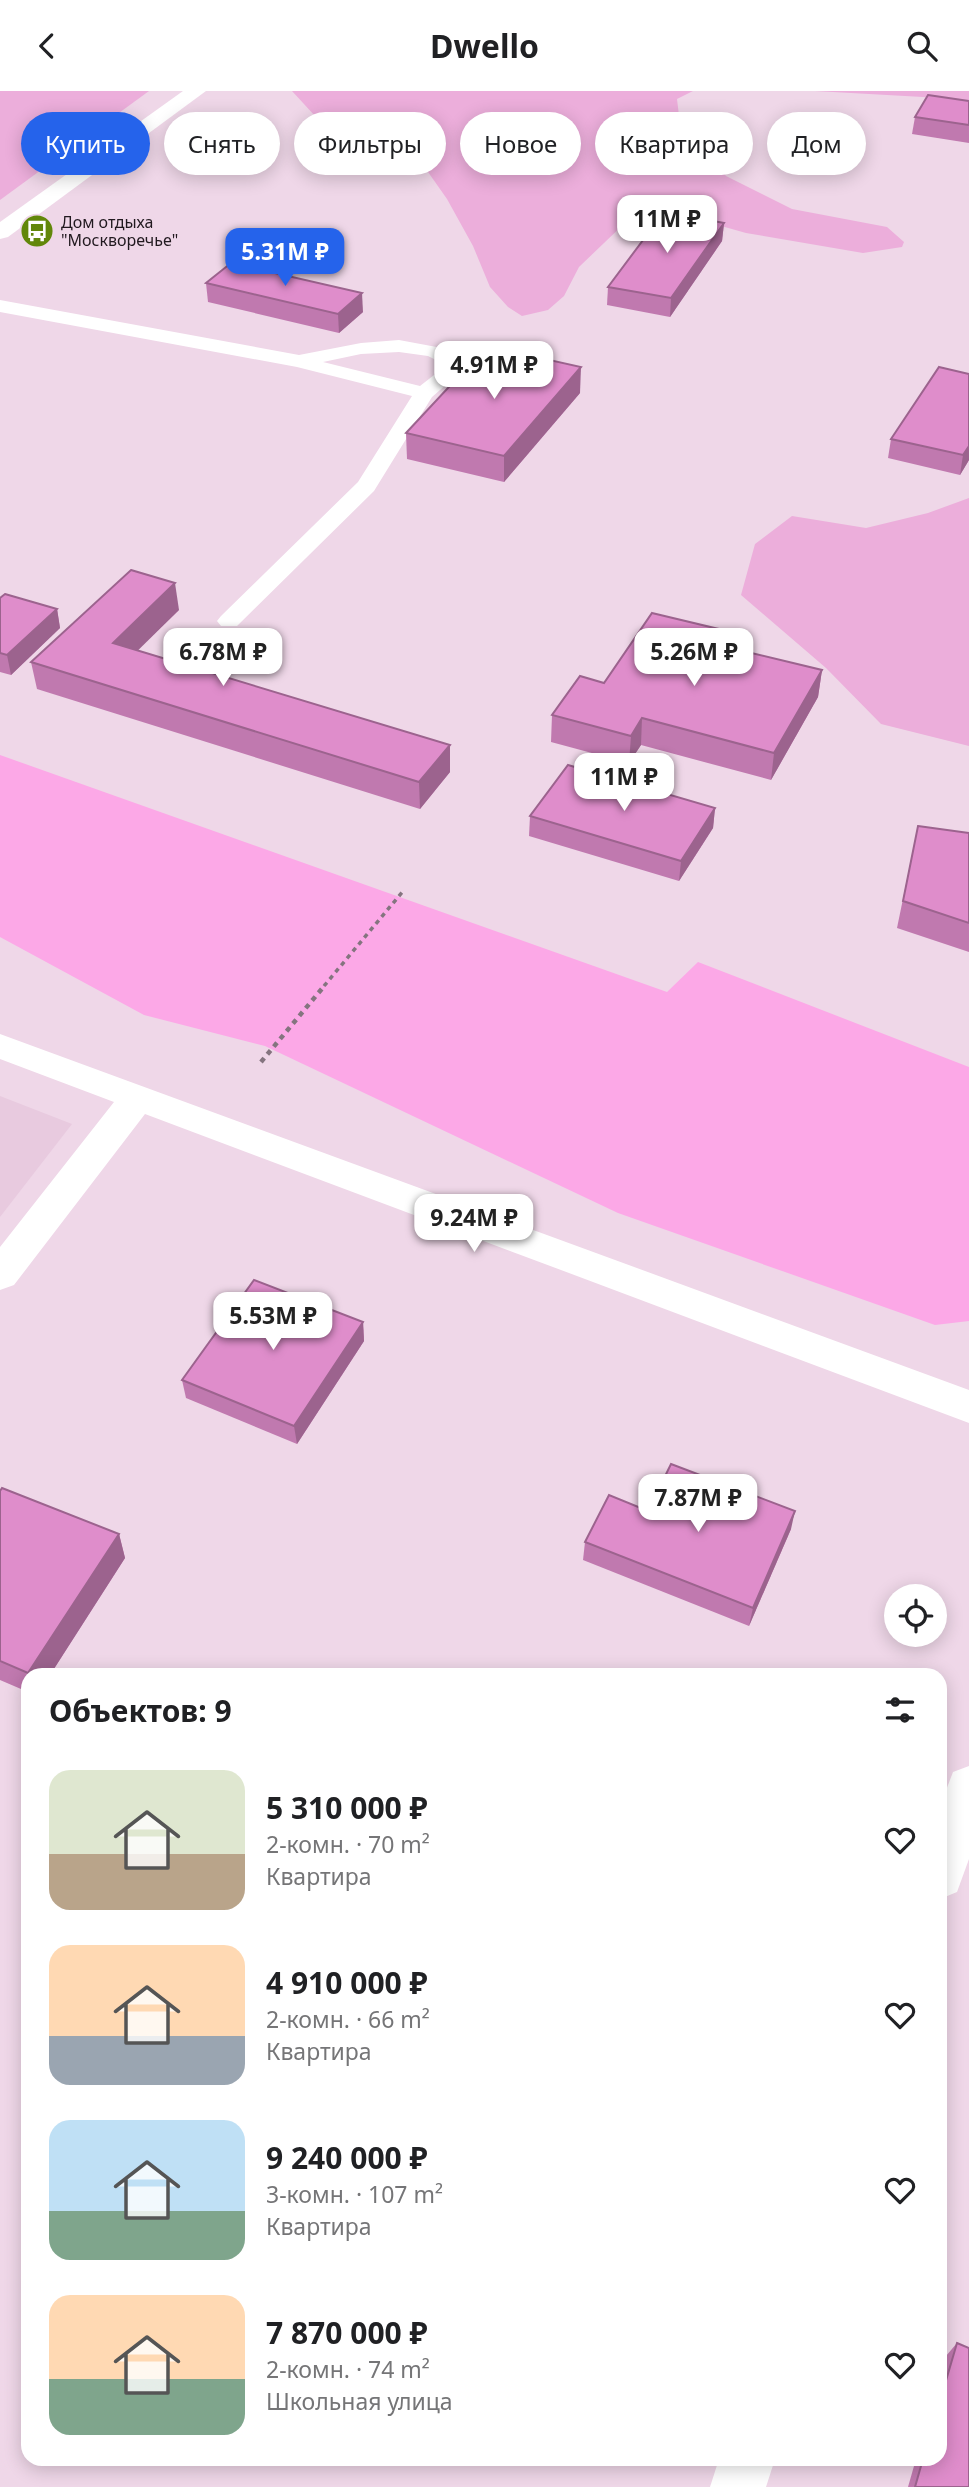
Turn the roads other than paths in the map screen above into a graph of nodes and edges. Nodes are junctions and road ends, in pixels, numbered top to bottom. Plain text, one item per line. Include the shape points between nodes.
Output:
1 (196, 91) edge
2 (0, 232) edge
3 (0, 306) edge
4 (297, 361) junction
5 (424, 393) junction
6 (229, 621) dead end
7 (0, 1046) edge
8 (138, 1097) junction
9 (0, 1275) edge
10 (969, 1407) edge
11 (969, 1787) edge
12 (947, 1855) edge
13 (745, 2466) edge
14 (738, 2487) edge

1 - 2 street
3 - 4 lane
4 - 5 lane
4 - 5 lane via 382,345 439,352 452,360 453,370
5 - 6 lane via 366,486
7 - 8 street
8 - 9 street
8 - 10 street
11 - 12 street
13 - 14 street

